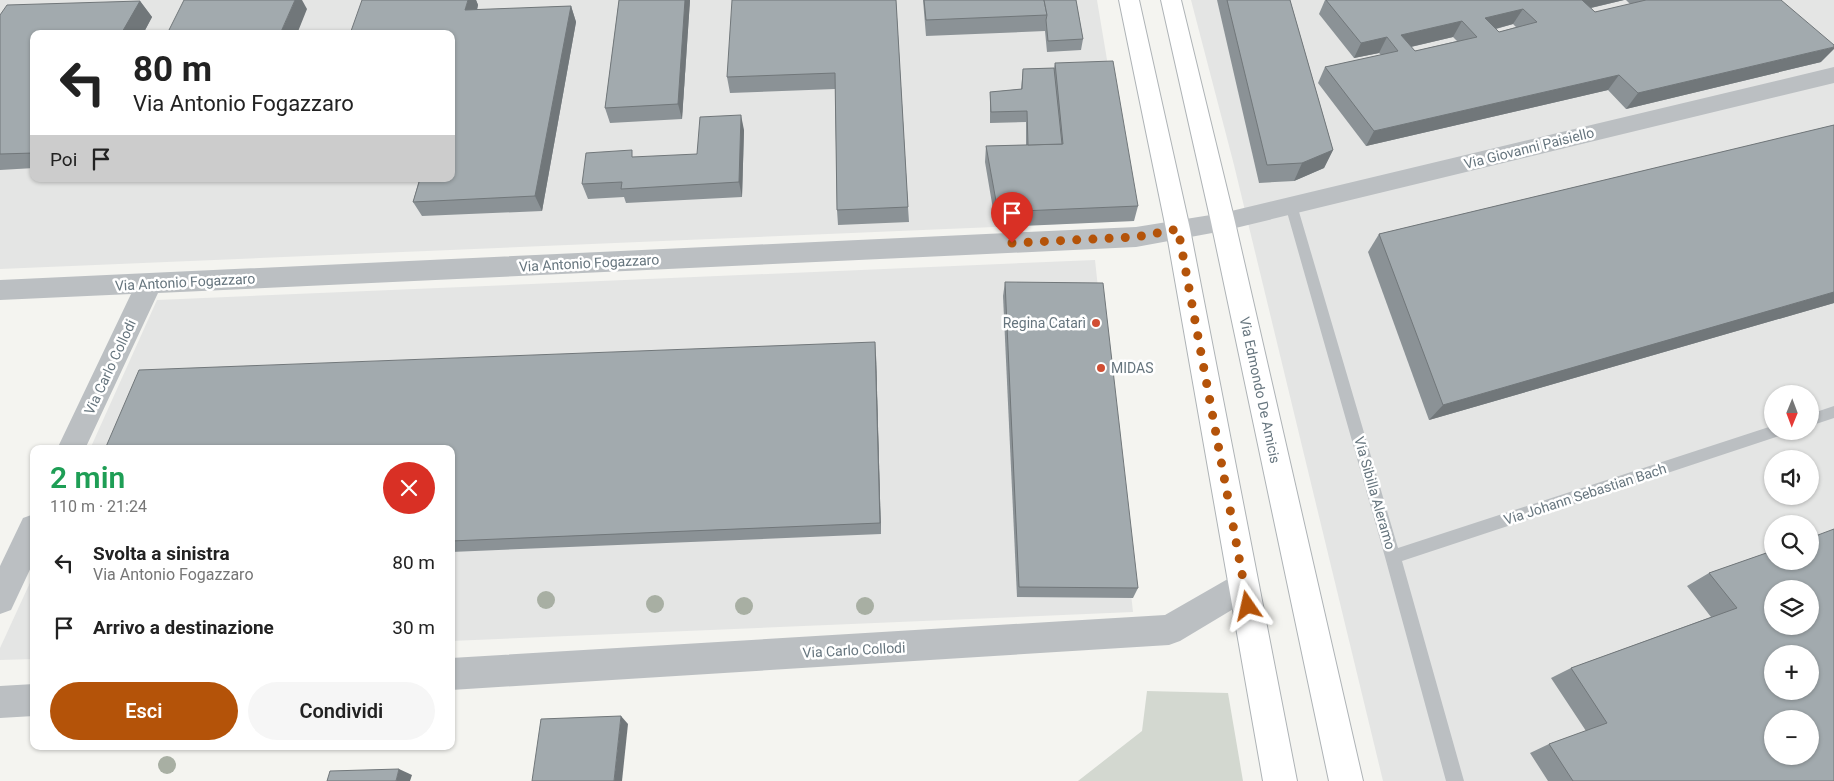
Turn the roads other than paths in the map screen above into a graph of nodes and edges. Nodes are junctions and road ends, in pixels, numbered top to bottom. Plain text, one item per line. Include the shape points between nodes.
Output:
1 (1129, 0) edge
2 (1171, 0) edge
3 (1834, 75) edge
4 (1292, 205) junction
5 (1224, 222) junction
6 (1178, 229) junction
7 (148, 284) junction
8 (0, 290) edge
9 (1834, 412) edge
10 (1819, 417) edge
11 (1764, 435) edge
12 (73, 445) edge
13 (30, 536) edge
14 (1393, 557) junction
15 (1244, 586) junction
16 (0, 599) edge
17 (455, 674) edge
18 (30, 700) edge
19 (0, 702) edge
20 (1280, 781) edge
21 (1346, 781) edge
22 (1455, 781) edge

1 - 6 main road
2 - 5 main road, Via Edmondo De Amicis
3 - 4 street, Via Giovanni Paisiello
4 - 5 street, Via Giovanni Paisiello
4 - 14 lane, Via Sibilla Aleramo
5 - 6 street, Via Antonio Fogazzaro
5 - 21 main road, Via Edmondo De Amicis
6 - 7 street, Via Antonio Fogazzaro via 1136,237
6 - 15 main road
7 - 8 street, Via Antonio Fogazzaro
7 - 12 street, Via Carlo Collodi
9 - 10 lane
11 - 14 lane, Via Johann Sebastian Bach
13 - 16 street
14 - 22 lane, Via Sibilla Aleramo
15 - 17 street, Via Carlo Collodi via 1169,630
15 - 20 main road
18 - 19 street

